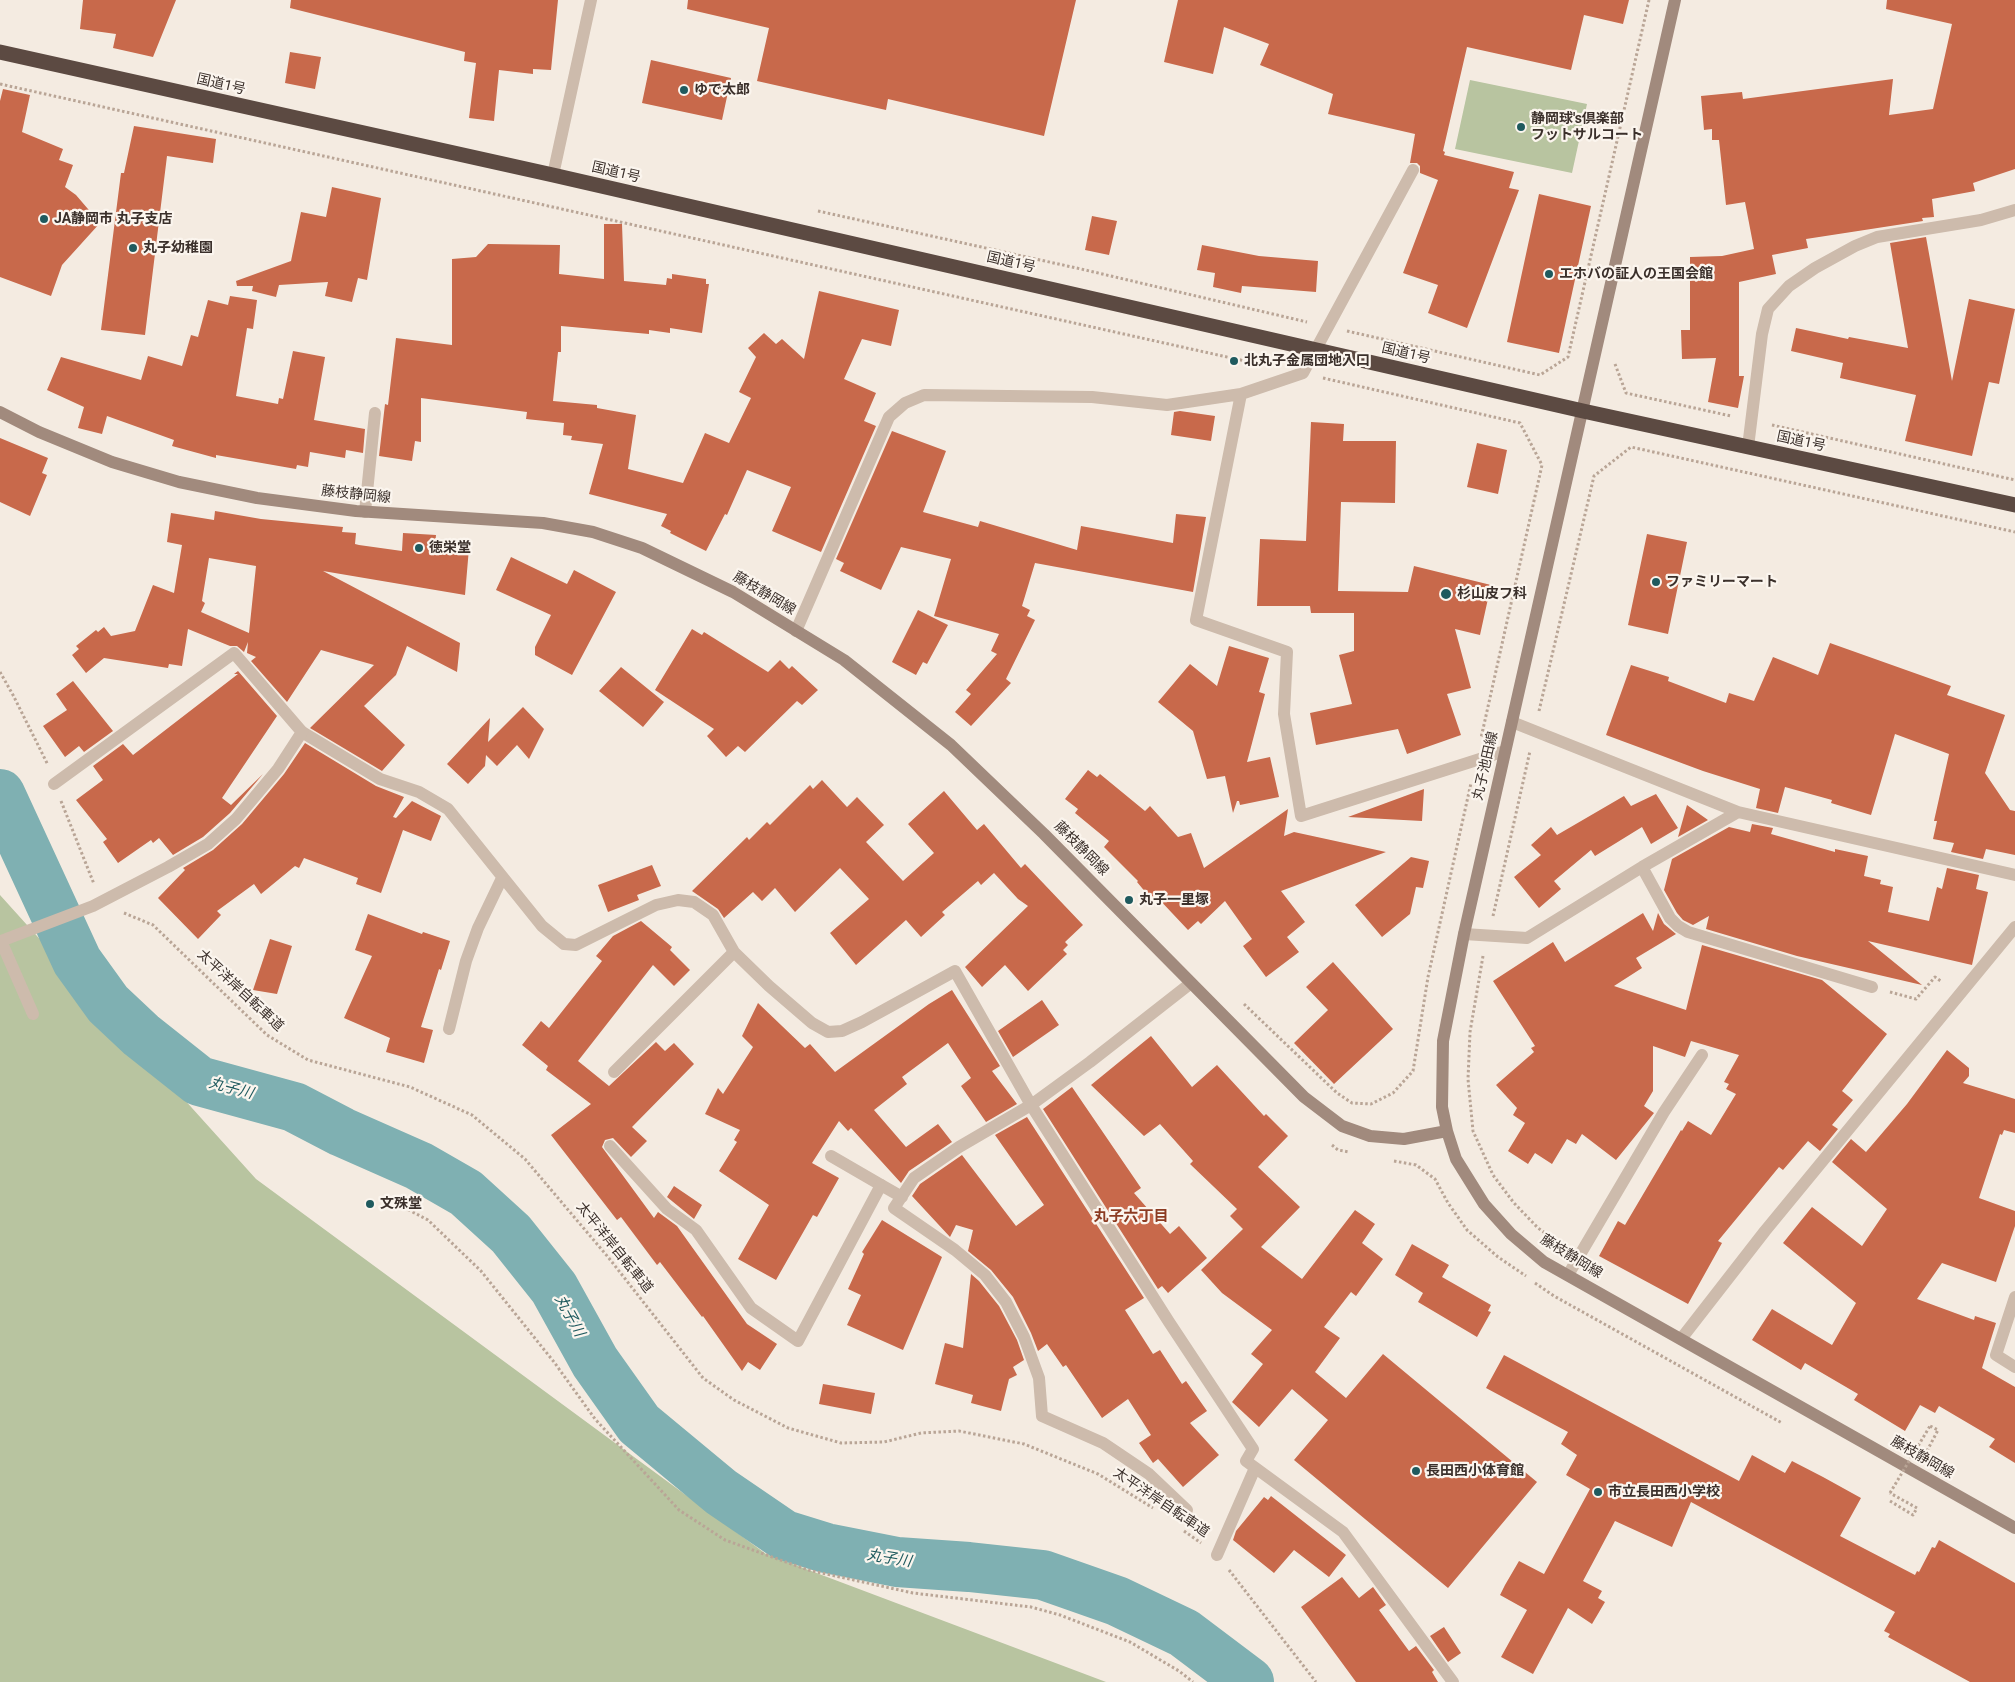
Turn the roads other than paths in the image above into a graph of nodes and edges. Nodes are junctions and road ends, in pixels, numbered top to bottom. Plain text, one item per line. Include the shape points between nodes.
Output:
1 (591, 0) edge
2 (1675, 0) edge
3 (0, 52) edge
4 (1413, 170) dead end
5 (553, 175) junction
6 (2015, 210) edge
7 (1317, 350) junction
8 (1241, 394) junction
9 (1583, 411) junction
10 (0, 412) edge
11 (375, 413) dead end
12 (1748, 447) junction
13 (2015, 505) edge
14 (365, 512) junction
15 (796, 630) junction
16 (1512, 722) junction
17 (302, 732) junction
18 (1506, 751) junction
19 (54, 784) road end
20 (1738, 812) junction
21 (1642, 867) junction
22 (2015, 875) edge
23 (502, 878) junction
24 (2015, 927) edge
25 (1464, 934) junction
26 (3, 940) edge
27 (734, 952) junction
28 (1191, 983) junction
29 (1872, 987) road end
30 (33, 1014) dead end
31 (449, 1029) dead end
32 (1702, 1055) dead end
33 (614, 1072) dead end
34 (1031, 1105) junction
35 (1447, 1131) junction
36 (610, 1146) dead end
37 (832, 1156) dead end
38 (881, 1185) junction
39 (902, 1197) junction
40 (1568, 1275) junction
41 (2015, 1297) edge
42 (1680, 1339) junction
43 (2015, 1367) edge
44 (1255, 1468) junction
45 (1187, 1510) dead end
46 (2015, 1528) edge
47 (1217, 1555) road end
48 (1453, 1682) edge

1 - 5 street
2 - 9 main road, 丸子池田線
3 - 5 highway, 国道1号
4 - 7 street
5 - 7 highway, 国道1号
6 - 12 street via 1981,220 1877,237 1815,268 1789,286 1768,309
7 - 8 street via 1303,373
7 - 9 highway, 国道1号
8 - 15 street via 1167,405 1092,397 924,395 906,403 889,416
8 - 18 street via 1196,620 1287,652 1284,714 1300,816
9 - 12 highway, 国道1号
9 - 16 main road, 丸子池田線
10 - 14 main road, 藤枝静岡線 via 112,462 179,482 257,498
11 - 14 street
12 - 13 highway, 国道1号
14 - 15 main road, 藤枝静岡線 via 543,523 593,532 642,548 725,588
15 - 28 main road, 藤枝静岡線 via 844,660 951,745
16 - 18 main road, 丸子池田線
16 - 20 street
17 - 19 street via 234,653
17 - 23 street via 380,779 419,792 448,809
17 - 26 street via 278,769 236,819 208,844 98,903
18 - 25 main road, 丸子池田線
20 - 21 street
20 - 22 street
21 - 25 street via 1527,938
21 - 29 street via 1670,918 1688,932
23 - 27 street via 542,926 564,944 576,945 656,905 678,900 694,902 713,915
23 - 31 street via 466,960
24 - 42 street
25 - 35 main road, 丸子池田線 via 1443,1041 1442,1107
26 - 30 street
27 - 33 street
27 - 34 street via 805,1017 828,1032 842,1031 862,1022 955,971
28 - 34 street
28 - 35 main road, 藤枝静岡線 via 1304,1097 1342,1126 1370,1136 1404,1139
32 - 40 street
34 - 39 street via 914,1178
34 - 44 street via 1253,1449 1246,1461
35 - 40 main road, 藤枝静岡線 via 1456,1159 1484,1204 1511,1234 1544,1262
36 - 38 street via 667,1209 696,1230 751,1308 798,1341
37 - 38 street
38 - 39 street
39 - 45 street via 894,1208 970,1262 1006,1302 1024,1337 1039,1378 1042,1416 1103,1443 1149,1474
40 - 42 main road, 藤枝静岡線
41 - 43 street via 1996,1355
42 - 46 main road, 藤枝静岡線
44 - 47 street
44 - 48 street via 1343,1532

